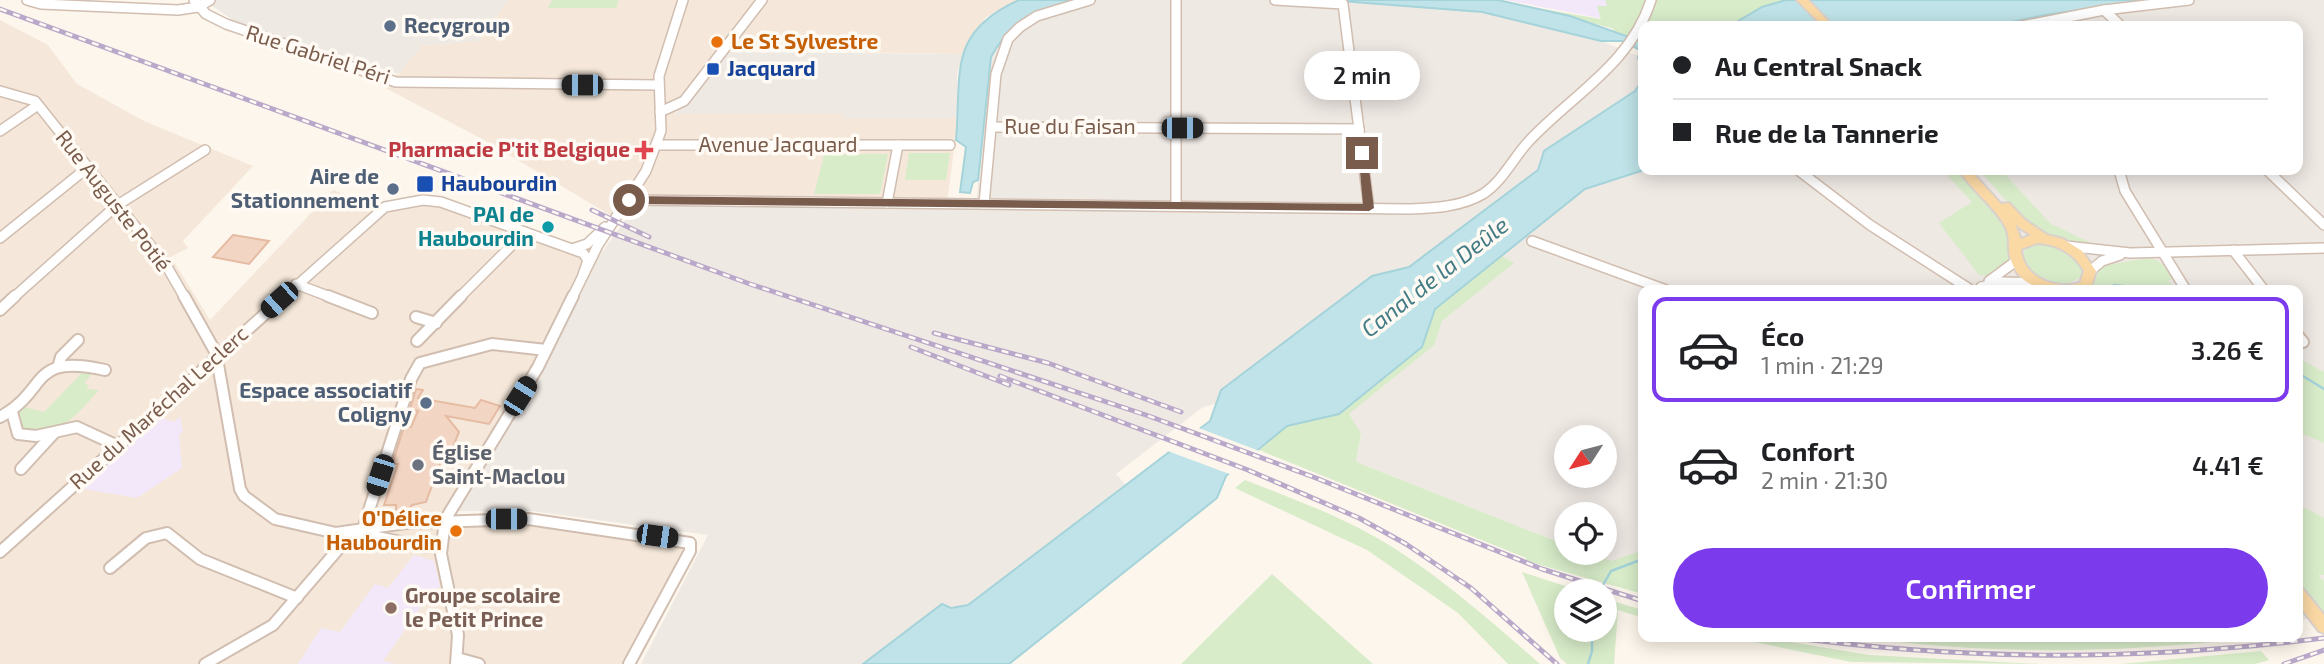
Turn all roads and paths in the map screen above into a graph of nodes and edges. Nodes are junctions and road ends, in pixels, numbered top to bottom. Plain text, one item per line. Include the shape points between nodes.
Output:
1 (27, 0) edge
2 (210, 0) edge
3 (683, 0) edge
4 (762, 0) edge
5 (1090, 0) edge
6 (1176, 0) edge
7 (1275, 0) edge
8 (1651, 0) edge
9 (1802, 0) edge
10 (2189, 0) edge
11 (196, 3) edge
12 (2104, 10) junction
13 (1640, 21) edge
14 (1823, 21) edge
15 (2048, 21) edge
16 (2116, 21) edge
17 (1638, 26) edge
18 (658, 85) junction
19 (0, 91) edge
20 (38, 105) junction
21 (660, 112) junction
22 (992, 127) junction
23 (1174, 128) junction
24 (1359, 129) junction
25 (0, 131) edge
26 (657, 145) junction
27 (898, 145) junction
28 (950, 145) dead end
29 (205, 150) dead end
30 (87, 168) junction
31 (1805, 175) edge
32 (1968, 175) edge
33 (1978, 175) edge
34 (2120, 175) edge
35 (2272, 175) edge
36 (887, 203) junction
37 (626, 204) junction
38 (984, 204) junction
39 (116, 206) junction
40 (1176, 206) junction
41 (1369, 208) junction
42 (2324, 225) edge
43 (525, 232) junction
44 (0, 238) edge
45 (2045, 239) junction
46 (1532, 241) dead end
47 (2018, 246) junction
48 (2066, 246) junction
49 (2324, 248) edge
50 (572, 249) junction
51 (2233, 250) junction
52 (2164, 252) junction
53 (2130, 253) junction
54 (2016, 261) junction
55 (2090, 271) junction
56 (583, 275) junction
57 (296, 284) junction
58 (1651, 285) edge
59 (1970, 285) edge
60 (1983, 285) edge
61 (1991, 285) edge
62 (2030, 285) edge
63 (2046, 285) edge
64 (2086, 285) edge
65 (2183, 285) edge
66 (2260, 285) edge
67 (0, 310) edge
68 (372, 313) dead end
69 (416, 317) dead end
70 (436, 323) junction
71 (78, 340) dead end
72 (418, 341) dead end
73 (546, 350) junction
74 (216, 356) junction
75 (60, 365) junction
76 (105, 370) dead end
77 (12, 412) junction
78 (0, 417) edge
79 (55, 432) junction
80 (118, 446) junction
81 (21, 469) dead end
82 (445, 520) junction
83 (358, 530) junction
84 (441, 545) junction
85 (0, 552) edge
86 (110, 568) dead end
87 (297, 598) junction
88 (2303, 601) edge
89 (2324, 626) edge
90 (456, 661) edge
91 (205, 664) edge
92 (479, 664) edge
93 (629, 664) edge

1 - 11 street via 178,10
2 - 11 street
3 - 18 street
4 - 21 street via 684,101
5 - 22 street via 1041,15 1007,39 997,60
6 - 23 street
7 - 24 street via 1343,4
8 - 13 street
9 - 14 main road
10 - 12 street
11 - 18 street, Rue Gabriel Péri via 226,24 396,82
12 - 15 street
12 - 16 street
17 - 41 street via 1623,51 1481,195 1438,206
18 - 21 street
19 - 20 street via 32,99
20 - 25 street
20 - 30 street, Rue Auguste Potié
21 - 26 street
22 - 23 street, Rue du Faisan
22 - 38 street
23 - 24 street, Rue du Faisan
23 - 40 street
24 - 41 street
26 - 27 street, Avenue Jacquard
26 - 37 street
27 - 28 street, Avenue Jacquard
27 - 36 street
29 - 39 street
30 - 39 street, Rue Auguste Potié
30 - 44 street
31 - 59 street via 1870,225
32 - 47 main road via 2007,219
33 - 45 main road via 2018,220
34 - 52 street via 2125,191
35 - 42 street
36 - 37 street
36 - 38 street
37 - 50 street via 587,244
37 - 56 street
38 - 40 street
39 - 67 street
39 - 74 street, Rue Auguste Potié via 166,265
40 - 41 street
43 - 50 street
43 - 57 street, Rue du Maréchal Leclerc via 432,200 381,209
43 - 70 street
45 - 47 main road via 2031,239
45 - 48 main road
46 - 58 street
47 - 54 main road
48 - 53 street
48 - 55 main road via 2082,257
49 - 51 street
50 - 56 street via 587,257
51 - 52 street
51 - 66 street
52 - 53 street
52 - 65 street
53 - 55 street via 2102,261
54 - 60 street
54 - 63 main road via 2025,273
55 - 64 main road
56 - 73 street
57 - 68 street
57 - 74 street, Rue du Maréchal Leclerc
61 - 62 street
69 - 70 street
70 - 72 street
71 - 75 street via 61,357
73 - 82 street
73 - 83 street via 492,344 420,363
74 - 80 street, Rue du Maréchal Leclerc
74 - 83 street, Rue Auguste Potié via 241,492 275,520 331,532
75 - 76 street via 76,363
75 - 77 street
77 - 78 street
77 - 79 street via 18,434 32,437
79 - 80 street via 80,427
79 - 81 street
80 - 85 street, Rue du Maréchal Leclerc
82 - 83 street, Rue Auguste Potié
82 - 84 street
82 - 93 street, Rue Auguste Potié via 535,519 690,544
83 - 84 street via 425,547
83 - 87 street
84 - 90 street via 458,635
86 - 87 street via 146,538 167,533 200,559
87 - 91 street via 272,625
88 - 89 main road
90 - 92 street

